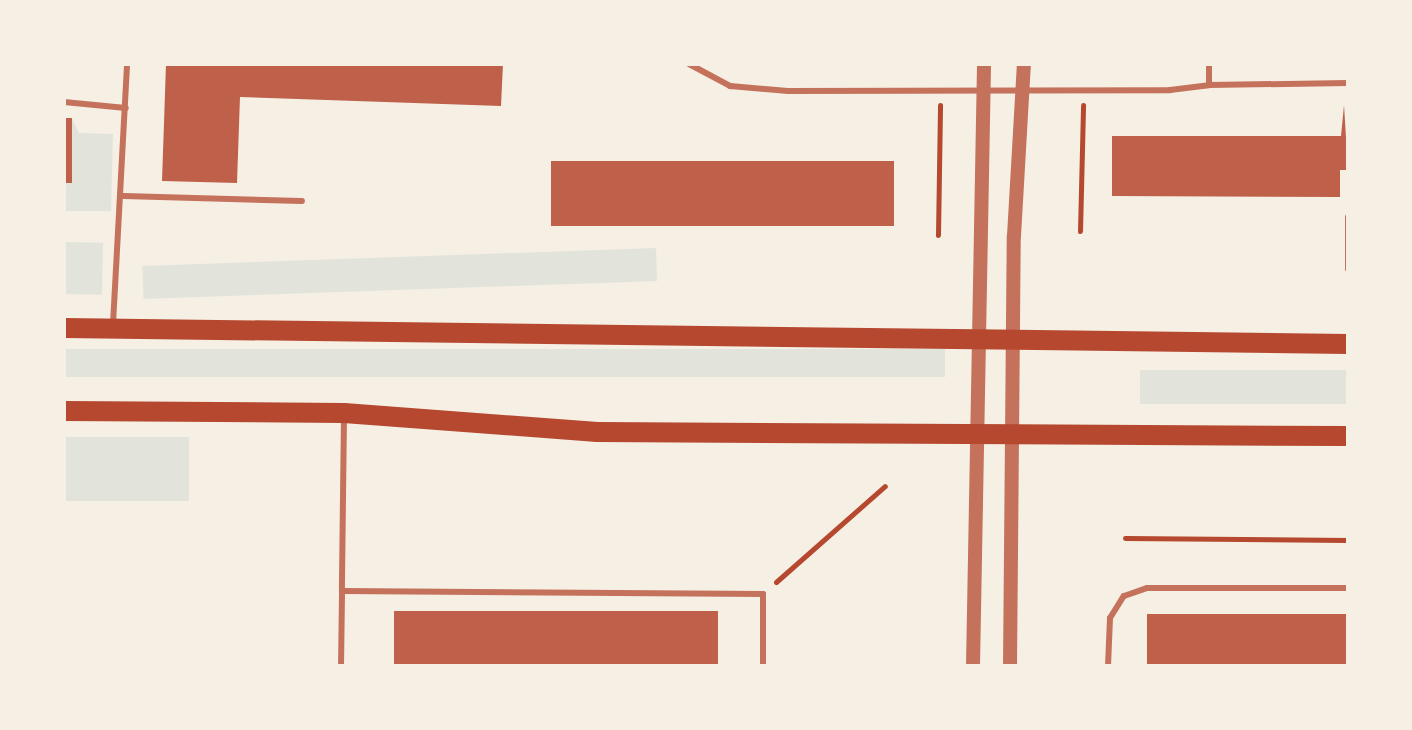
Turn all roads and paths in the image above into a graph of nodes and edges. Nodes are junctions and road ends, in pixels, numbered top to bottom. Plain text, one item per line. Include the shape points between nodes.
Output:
1 (127, 64) edge
2 (689, 64) edge
3 (984, 64) edge
4 (1024, 64) edge
5 (1209, 64) edge
6 (1348, 83) edge
7 (1209, 85) junction
8 (941, 91) junction
9 (984, 91) junction
10 (1084, 91) junction
11 (64, 102) edge
12 (126, 108) junction
13 (124, 196) junction
14 (302, 201) dead end
15 (1348, 217) edge
16 (1080, 231) dead end
17 (938, 235) dead end
18 (1348, 269) edge
19 (64, 328) edge
20 (112, 328) junction
21 (1018, 339) junction
22 (978, 340) junction
23 (1348, 344) edge
24 (64, 411) edge
25 (344, 413) junction
26 (1014, 434) junction
27 (975, 435) junction
28 (1348, 436) edge
29 (885, 486) dead end
30 (1125, 538) dead end
31 (1348, 540) edge
32 (1348, 588) edge
33 (342, 591) junction
34 (763, 594) junction
35 (341, 666) edge
36 (763, 666) edge
37 (973, 666) edge
38 (1010, 666) edge
39 (1108, 666) edge

1 - 12 lane
2 - 8 lane via 730,86
3 - 9 street
4 - 21 street via 1014,236
5 - 7 lane
6 - 7 lane
7 - 10 lane
8 - 9 lane
8 - 17 path
9 - 10 lane
9 - 22 street
10 - 16 path
11 - 12 lane
12 - 13 lane
13 - 14 lane
13 - 20 lane
15 - 18 lane
19 - 20 main road
20 - 22 main road
21 - 22 main road
21 - 23 main road
21 - 26 street
22 - 27 street
24 - 25 main road
25 - 27 main road via 597,432
25 - 33 lane
26 - 27 main road
26 - 28 main road
26 - 38 street
27 - 37 street
29 - 34 path
30 - 31 path
32 - 39 lane via 1147,588 1124,596 1110,618
33 - 34 lane
33 - 35 lane
34 - 36 lane

